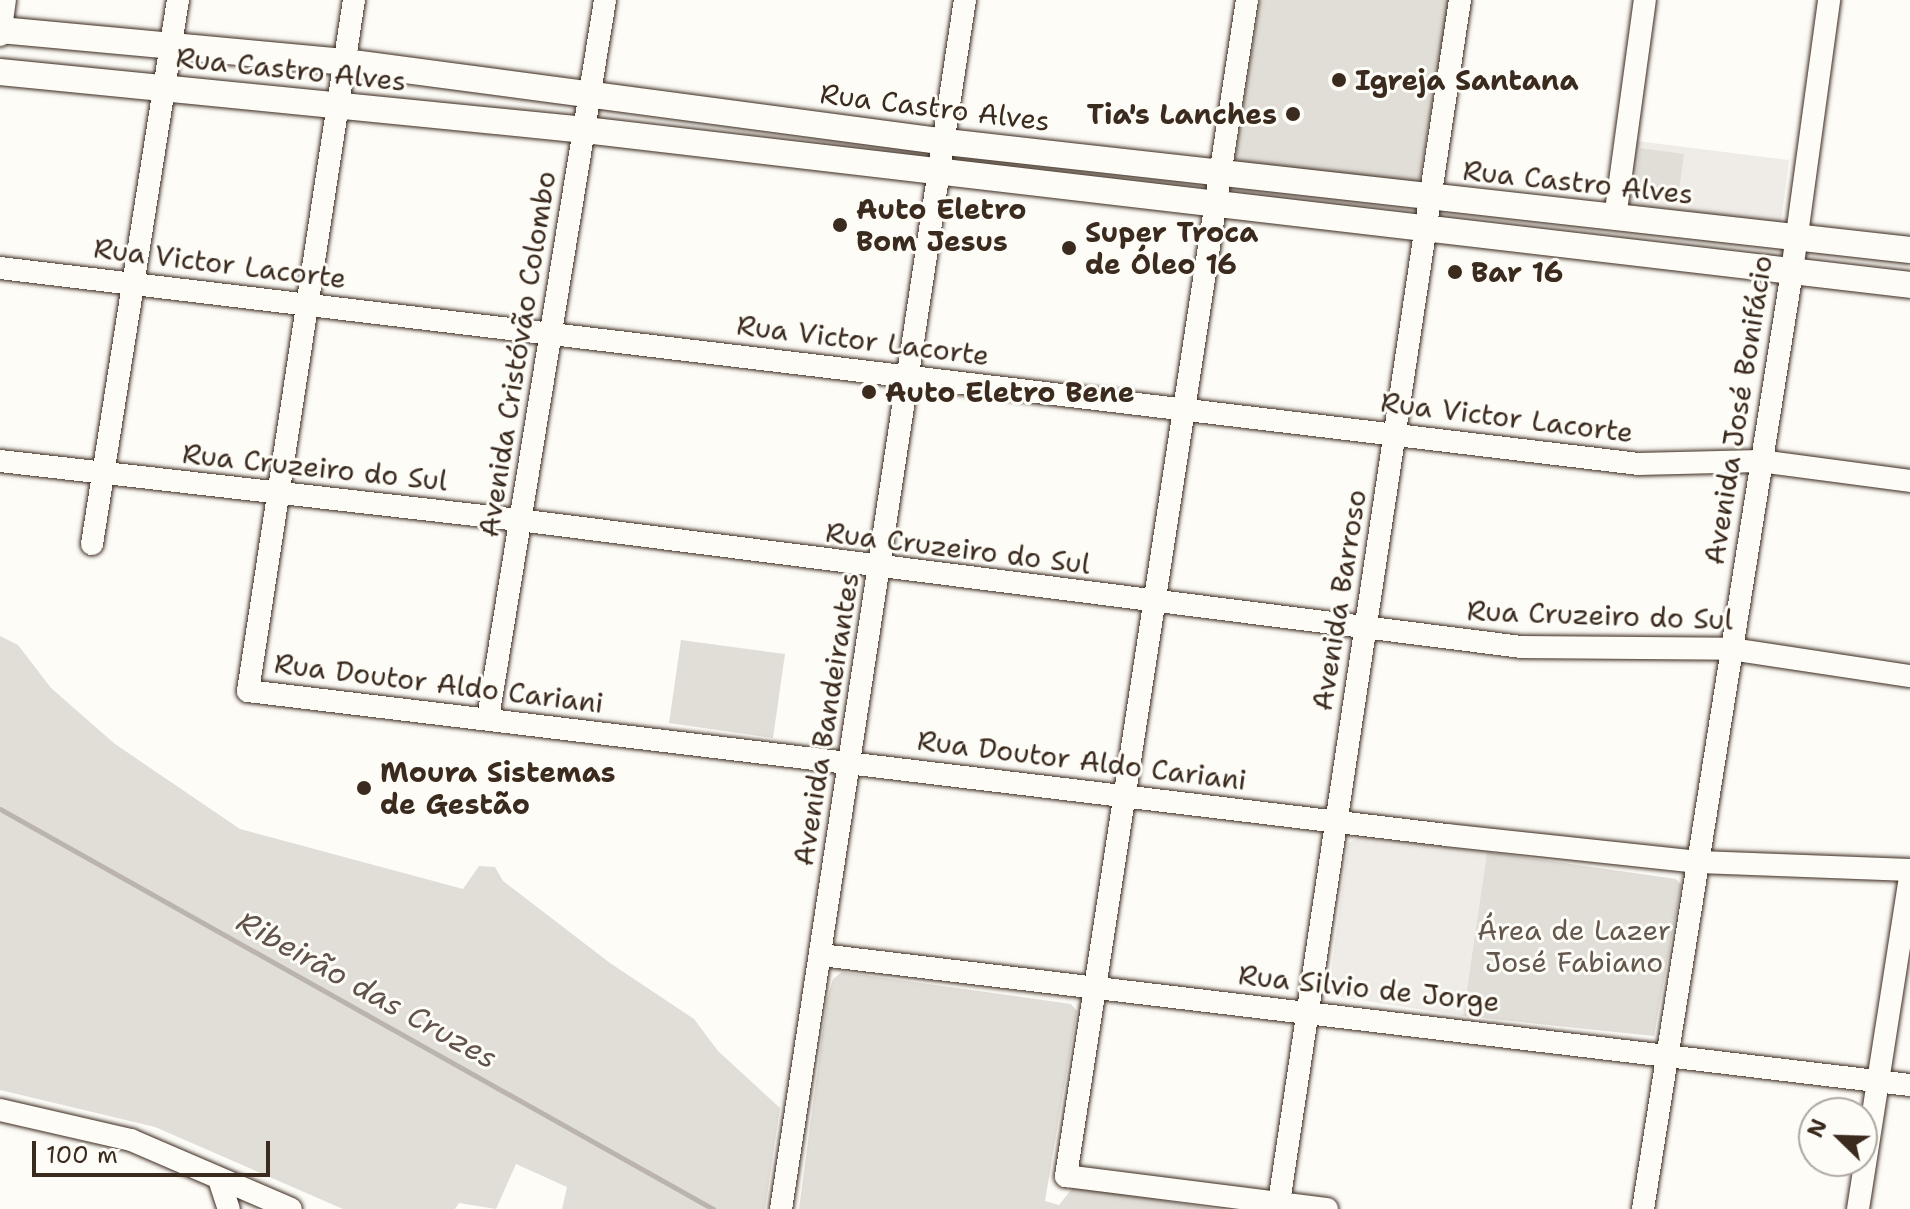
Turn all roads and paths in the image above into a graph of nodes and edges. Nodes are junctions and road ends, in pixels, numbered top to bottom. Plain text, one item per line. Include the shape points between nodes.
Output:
1 (5, 0) edge
2 (178, 0) edge
3 (354, 0) edge
4 (605, 0) edge
5 (965, 0) edge
6 (1247, 0) edge
7 (1460, 0) edge
8 (1645, 0) edge
9 (1829, 0) edge
10 (0, 31) edge
11 (171, 45) junction
12 (345, 62) junction
13 (0, 72) edge
14 (166, 89) junction
15 (593, 93) junction
16 (340, 106) junction
17 (585, 130) junction
18 (946, 142) junction
19 (1222, 173) junction
20 (940, 175) junction
21 (1431, 197) junction
22 (1219, 203) junction
23 (1615, 218) junction
24 (1427, 229) junction
25 (1795, 239) junction
26 (1910, 250) edge
27 (0, 268) edge
28 (1792, 271) junction
29 (135, 284) junction
30 (1910, 285) edge
31 (308, 303) junction
32 (549, 333) junction
33 (909, 376) junction
34 (1186, 409) junction
35 (1395, 433) junction
36 (0, 461) edge
37 (1760, 461) junction
38 (102, 472) junction
39 (1910, 481) edge
40 (279, 496) junction
41 (519, 520) junction
42 (92, 544) dead end
43 (879, 569) junction
44 (1157, 602) junction
45 (1365, 629) junction
46 (1731, 649) junction
47 (1910, 676) edge
48 (488, 718) junction
49 (850, 763) junction
50 (1126, 794) junction
51 (1336, 820) junction
52 (1699, 862) junction
53 (1910, 870) edge
54 (1910, 878) edge
55 (825, 922) junction
56 (821, 955) junction
57 (851, 958) junction
58 (1096, 989) junction
59 (1306, 1011) junction
60 (1666, 1053) junction
61 (1879, 1081) junction
62 (1910, 1085) edge
63 (0, 1110) edge
64 (219, 1179) junction
65 (1278, 1206) edge
66 (229, 1209) edge
67 (291, 1209) edge
68 (781, 1209) edge
69 (1327, 1209) edge
70 (1643, 1209) edge
71 (1858, 1209) edge

1 - 10 street
2 - 11 street
3 - 12 street
4 - 15 street, Avenida Cristóvão Colombo
5 - 18 street, Avenida Bandeirantes
6 - 19 street
7 - 21 street, Avenida Barroso
8 - 23 street
9 - 25 street, Avenida José Bonifácio
10 - 11 main road, Rua Castro Alves
11 - 12 main road, Rua Castro Alves
11 - 14 street
12 - 15 main road, Rua Castro Alves
12 - 16 street
13 - 14 main road, Rua Castro Alves
14 - 16 main road, Rua Castro Alves
14 - 29 street
15 - 17 street, Avenida Cristóvão Colombo
15 - 18 main road, Rua Castro Alves
16 - 17 main road, Rua Castro Alves
16 - 31 street
17 - 20 main road, Rua Castro Alves
17 - 32 street, Avenida Cristóvão Colombo
18 - 19 main road, Rua Castro Alves
18 - 20 street, Avenida Bandeirantes
19 - 21 main road, Rua Castro Alves
19 - 22 street
20 - 22 main road, Rua Castro Alves
20 - 33 street, Avenida Bandeirantes
21 - 23 main road, Rua Castro Alves
21 - 24 street, Avenida Barroso
22 - 24 main road, Rua Castro Alves
22 - 34 street
23 - 25 main road, Rua Castro Alves
24 - 28 main road, Rua Castro Alves
24 - 35 street, Avenida Barroso
25 - 26 main road, Rua Castro Alves
25 - 28 street, Avenida José Bonifácio
27 - 29 street, Rua Victor Lacorte
28 - 30 main road, Rua Castro Alves
28 - 37 street, Avenida José Bonifácio
29 - 31 street, Rua Victor Lacorte
29 - 38 street
31 - 32 street, Rua Victor Lacorte
31 - 40 street
32 - 33 street, Rua Victor Lacorte
32 - 41 street, Avenida Cristóvão Colombo
33 - 34 street, Rua Victor Lacorte
33 - 43 street, Avenida Bandeirantes
34 - 35 street, Rua Victor Lacorte
34 - 44 street
35 - 37 street, Rua Victor Lacorte via 1638,464
35 - 45 street, Avenida Barroso
36 - 38 street, Rua Cruzeiro do Sul
37 - 39 street, Rua Victor Lacorte
37 - 46 street, Avenida José Bonifácio
38 - 40 street, Rua Cruzeiro do Sul
38 - 42 street
40 - 41 street, Rua Cruzeiro do Sul
40 - 48 street, Rua Doutor Aldo Cariani via 248,691
41 - 43 street, Rua Cruzeiro do Sul
41 - 48 street, Avenida Cristóvão Colombo
43 - 44 street, Rua Cruzeiro do Sul
43 - 49 street, Avenida Bandeirantes
44 - 45 street, Rua Cruzeiro do Sul
44 - 50 street
45 - 46 street, Rua Cruzeiro do Sul via 1521,647
45 - 51 street, Avenida Barroso
46 - 47 street, Rua Cruzeiro do Sul
46 - 52 street, Avenida José Bonifácio
48 - 49 street, Rua Doutor Aldo Cariani
49 - 50 street, Rua Doutor Aldo Cariani
49 - 55 street, Avenida Bandeirantes
50 - 51 street, Rua Doutor Aldo Cariani
50 - 58 street
51 - 52 street, Rua Doutor Aldo Cariani
51 - 59 street, Avenida Barroso
52 - 53 street, Rua Doutor Aldo Cariani
52 - 60 street, Avenida José Bonifácio
54 - 61 street
55 - 56 street, Avenida Bandeirantes
55 - 57 street via 836,946
56 - 57 street, Rua Silvio de Jorge
56 - 68 street, Avenida Bandeirantes
57 - 58 street, Rua Silvio de Jorge
58 - 59 street, Rua Silvio de Jorge
58 - 65 street via 1066,1176
59 - 60 street, Rua Silvio de Jorge
59 - 65 street, Avenida Barroso
60 - 61 street, Rua Silvio de Jorge
60 - 70 street, Avenida José Bonifácio
61 - 62 street, Rua Silvio de Jorge
61 - 71 street
63 - 64 street via 131,1140
64 - 66 street
64 - 67 street
65 - 69 street

